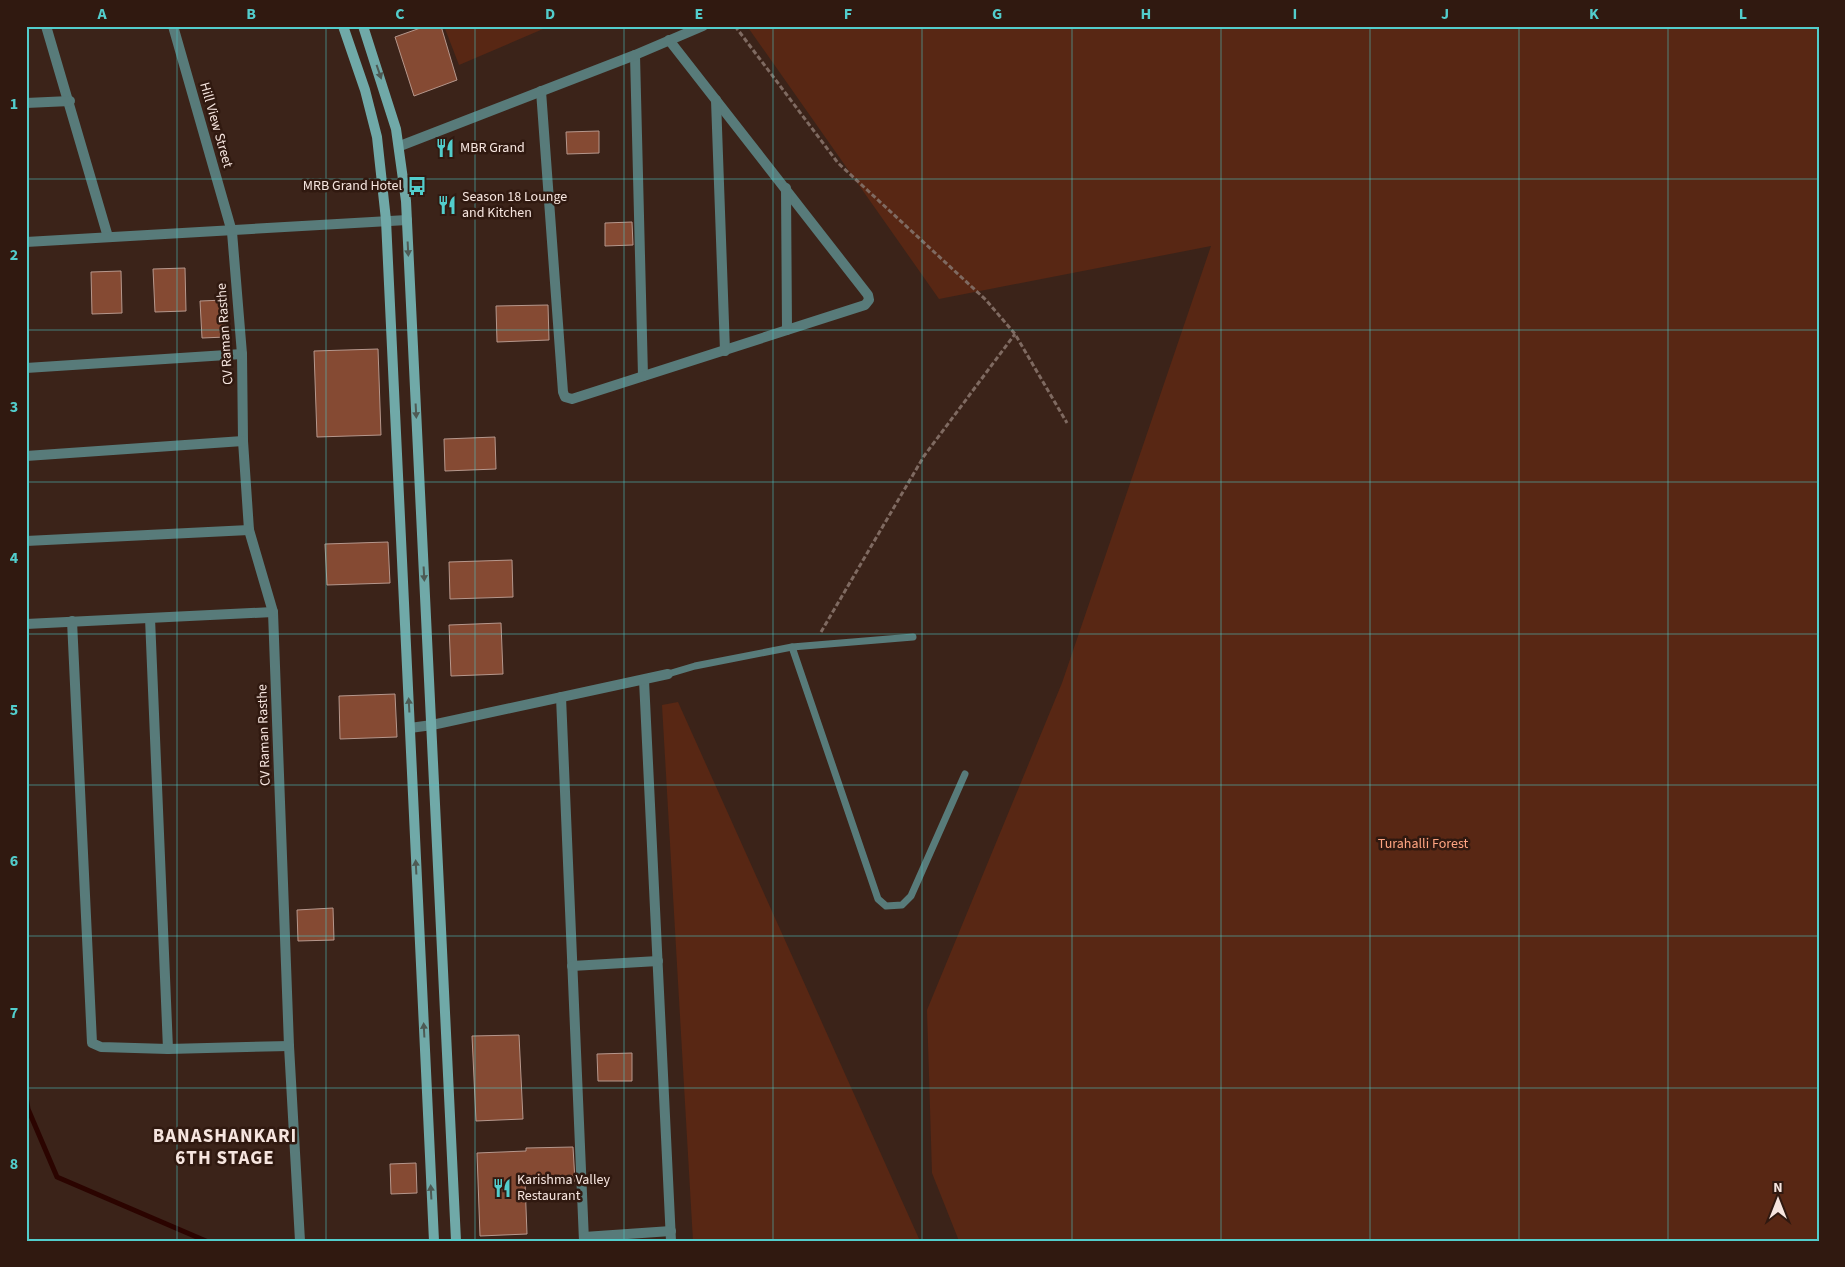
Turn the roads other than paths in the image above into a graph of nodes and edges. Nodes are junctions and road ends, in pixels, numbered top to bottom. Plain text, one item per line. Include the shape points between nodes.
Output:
1 (46, 26) edge
2 (173, 26) edge
3 (343, 26) edge
4 (363, 26) edge
5 (703, 26) edge
6 (669, 40) junction
7 (635, 55) junction
8 (541, 91) junction
9 (716, 100) junction
10 (70, 101) junction
11 (26, 103) edge
12 (400, 146) junction
13 (786, 188) junction
14 (386, 220) junction
15 (407, 220) junction
16 (232, 232) junction
17 (108, 237) junction
18 (26, 242) edge
19 (788, 330) junction
20 (724, 351) junction
21 (242, 354) junction
22 (26, 368) edge
23 (643, 376) junction
24 (243, 441) junction
25 (26, 456) edge
26 (249, 530) junction
27 (26, 541) edge
28 (273, 612) junction
29 (26, 616) edge
30 (150, 618) junction
31 (72, 622) junction
32 (31, 624) edge
33 (913, 638) dead end
34 (792, 647) junction
35 (668, 674) joint
36 (644, 680) junction
37 (561, 697) junction
38 (432, 725) junction
39 (410, 728) junction
40 (965, 774) dead end
41 (658, 961) junction
42 (572, 966) junction
43 (289, 1046) junction
44 (168, 1049) junction
45 (671, 1236) edge
46 (584, 1239) edge
47 (300, 1241) edge
48 (434, 1241) edge
49 (456, 1241) edge

1 - 10 street
2 - 16 street, Hill View Street
3 - 14 main road via 375,128
4 -> 12 main road
5 - 6 street
6 - 7 street
6 - 9 street
7 - 8 street
7 - 23 street
8 - 12 street
8 - 23 street via 563,395 572,399
9 - 13 street
9 - 20 street
10 - 11 street
10 - 17 street
12 - 15 main road
13 - 19 street
13 - 19 street via 869,298 865,305
14 - 15 street
14 - 16 street
39 -> 14 main road
15 -> 38 main road
16 - 17 street
16 - 21 street, CV Raman Rasthe
17 - 18 street
19 - 20 street
20 - 23 street
21 - 22 street
21 - 24 street, CV Raman Rasthe
24 - 25 street
24 - 26 street, CV Raman Rasthe
26 - 27 street
26 - 28 street, CV Raman Rasthe
28 - 30 street
28 - 43 street, CV Raman Rasthe
29 - 32 street
30 - 31 street
30 - 44 street
31 - 32 street
31 - 44 street via 91,1039 101,1047
33 - 34 lane
34 - 35 lane
34 - 40 lane via 878,899 886,906 902,905 911,896
35 - 36 street
36 - 37 street
36 - 41 street
37 - 38 street
37 - 42 street
38 - 39 street
38 - 49 main road
48 -> 39 main road
41 - 42 street
41 - 45 street
42 - 46 street
43 - 44 street
43 - 47 street, CV Raman Rasthe
45 - 46 street

